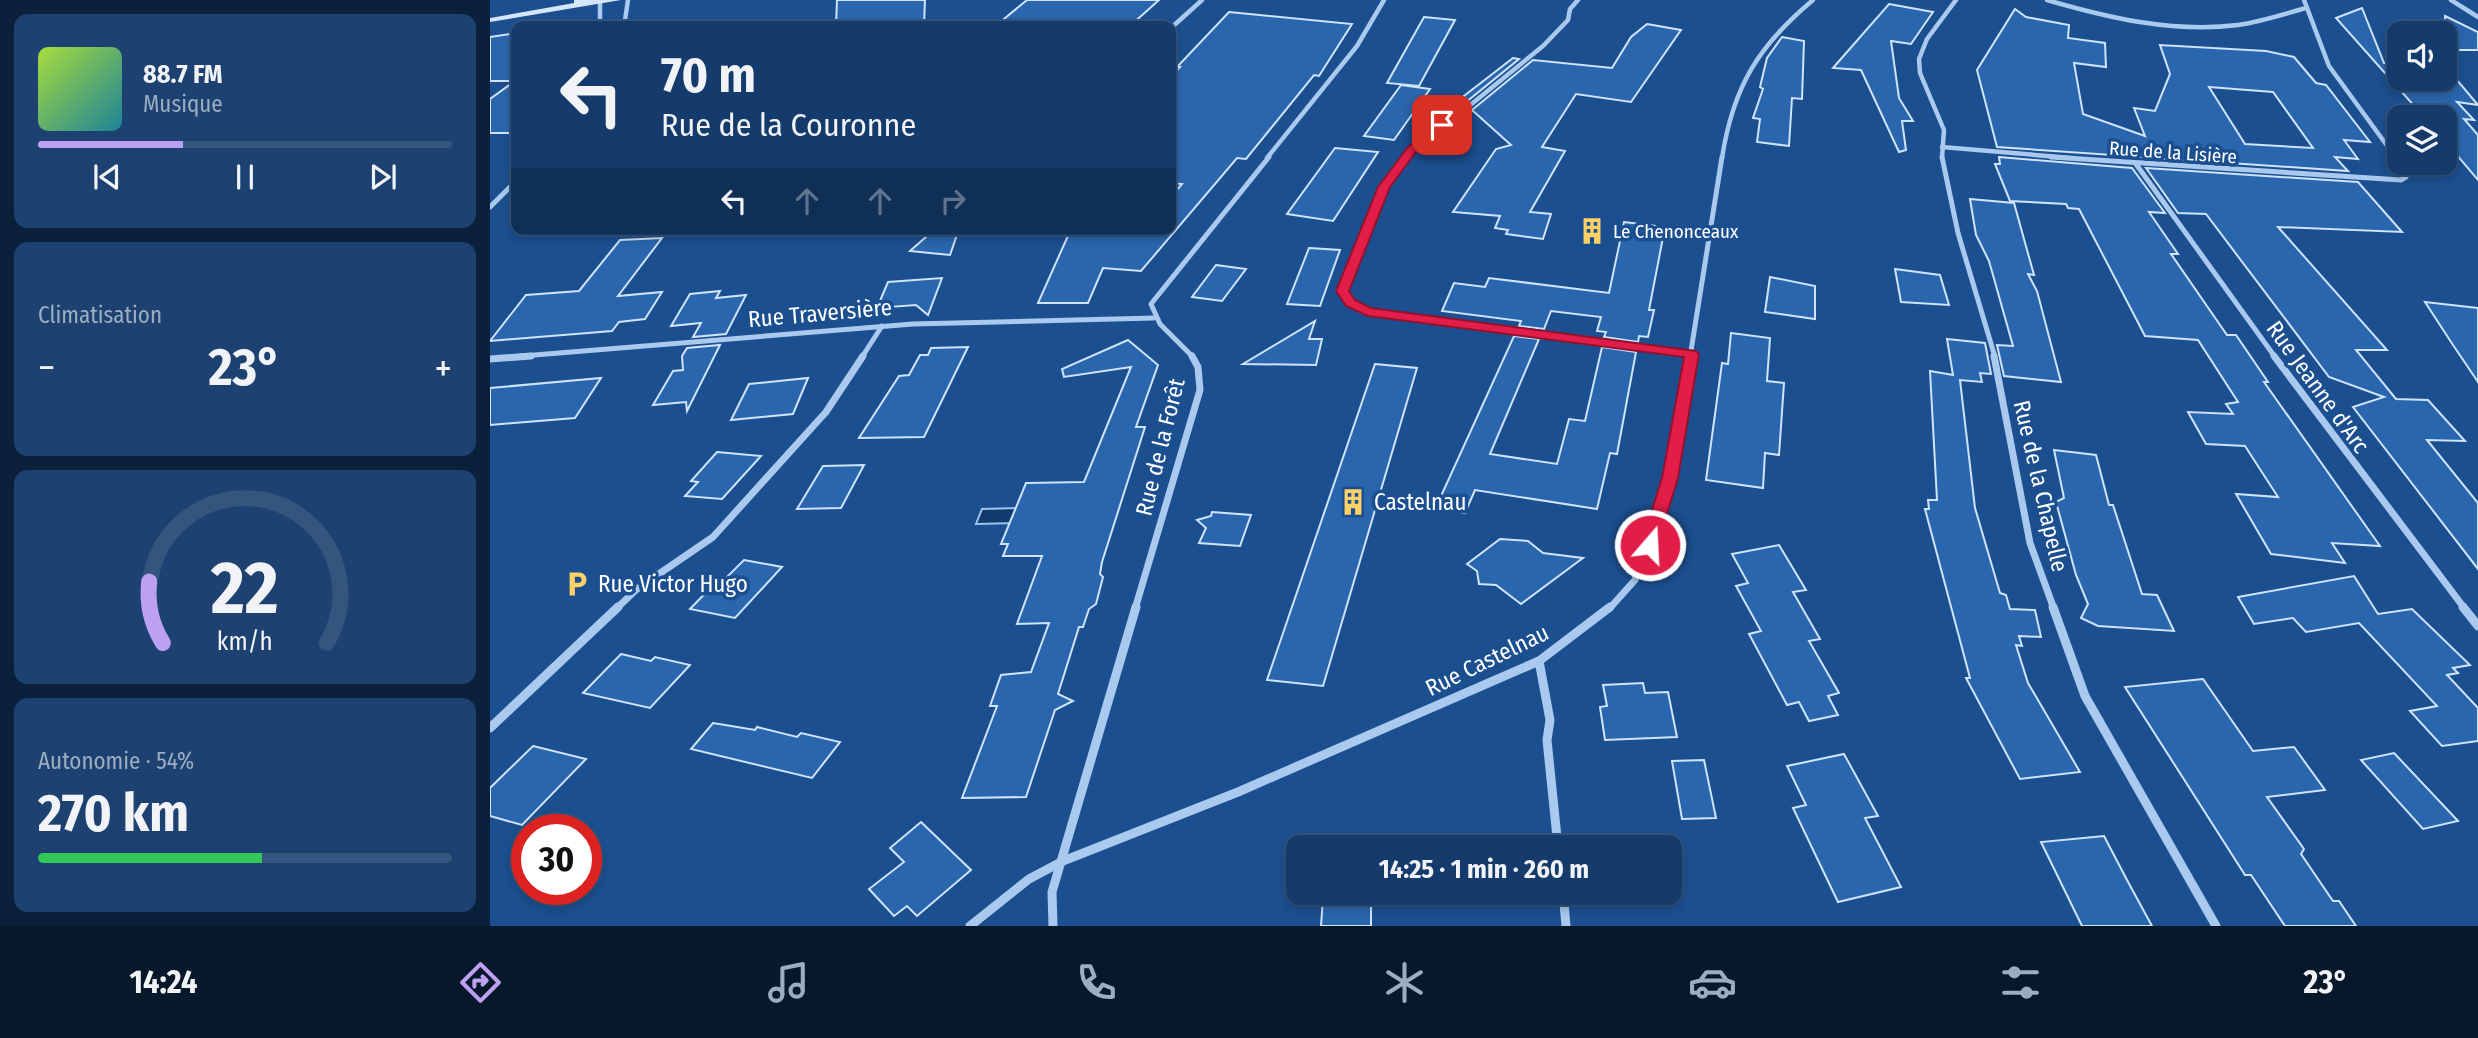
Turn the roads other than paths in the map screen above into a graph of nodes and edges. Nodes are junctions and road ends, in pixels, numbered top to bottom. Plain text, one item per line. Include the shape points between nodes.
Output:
1 (564, 0) edge
2 (575, 0) edge
3 (617, 0) edge
4 (628, 0) edge
5 (1202, 0) edge
6 (1384, 0) edge
7 (1578, 0) edge
8 (1813, 0) edge
9 (1956, 0) edge
10 (2046, 0) edge
11 (2304, 0) edge
12 (2451, 0) edge
13 (586, 3) junction
14 (600, 3) junction
15 (2306, 8) junction
16 (2478, 17) edge
17 (490, 19) edge
18 (600, 21) edge
19 (624, 21) edge
20 (1176, 23) edge
21 (2387, 144) edge
22 (1942, 147) junction
23 (2136, 164) junction
24 (2405, 175) edge
25 (511, 186) edge
26 (490, 207) edge
27 (1154, 318) junction
28 (882, 326) junction
29 (1691, 354) junction
30 (490, 359) edge
31 (2478, 626) edge
32 (1539, 661) junction
33 (490, 728) edge
34 (1557, 835) edge
35 (1063, 861) junction
36 (1564, 905) edge
37 (970, 926) edge
38 (1053, 926) edge
39 (1566, 926) edge
40 (2216, 926) edge

1 - 17 main road
2 - 13 main road
3 - 14 main road
4 - 19 street
5 - 20 street
6 - 27 street via 1357,46 1159,291 1151,304
7 - 29 street via 1568,20 1543,46 1412,150 1396,168 1384,187 1343,291 1350,303 1368,312
8 - 29 street, Rue Castelnau via 1772,34 1746,72 1728,120
9 - 22 street, Rue de la Chapelle via 1927,39 1919,59 1920,73 1944,130
10 - 15 street via 2115,18 2188,27 2247,24
11 - 15 street
12 - 16 street
13 - 14 main road
13 - 17 main road
14 - 18 street
15 - 21 street via 2329,66
22 - 23 street, Rue de la Lisière
22 - 40 street, Rue de la Chapelle via 1958,233 1991,339 2030,543 2043,584 2085,696
23 - 24 street, Rue de la Lisière via 2402,180
23 - 31 street, Rue Jeanne d'Arc via 2328,431
25 - 26 street
27 - 28 street, Rue Traversière
27 - 35 street, Rue de la Forêt via 1194,360 1200,390
28 - 30 street, Rue Traversière
28 - 33 street via 826,412 713,537 637,589
29 - 32 street, Rue Castelnau via 1670,478 1635,580 1605,613
32 - 34 street via 1550,720 1547,740
32 - 35 street, Rue Castelnau via 1238,792
35 - 37 street, Rue Castelnau via 1029,879
35 - 38 street, Rue de la Forêt via 1052,892
36 - 39 street

